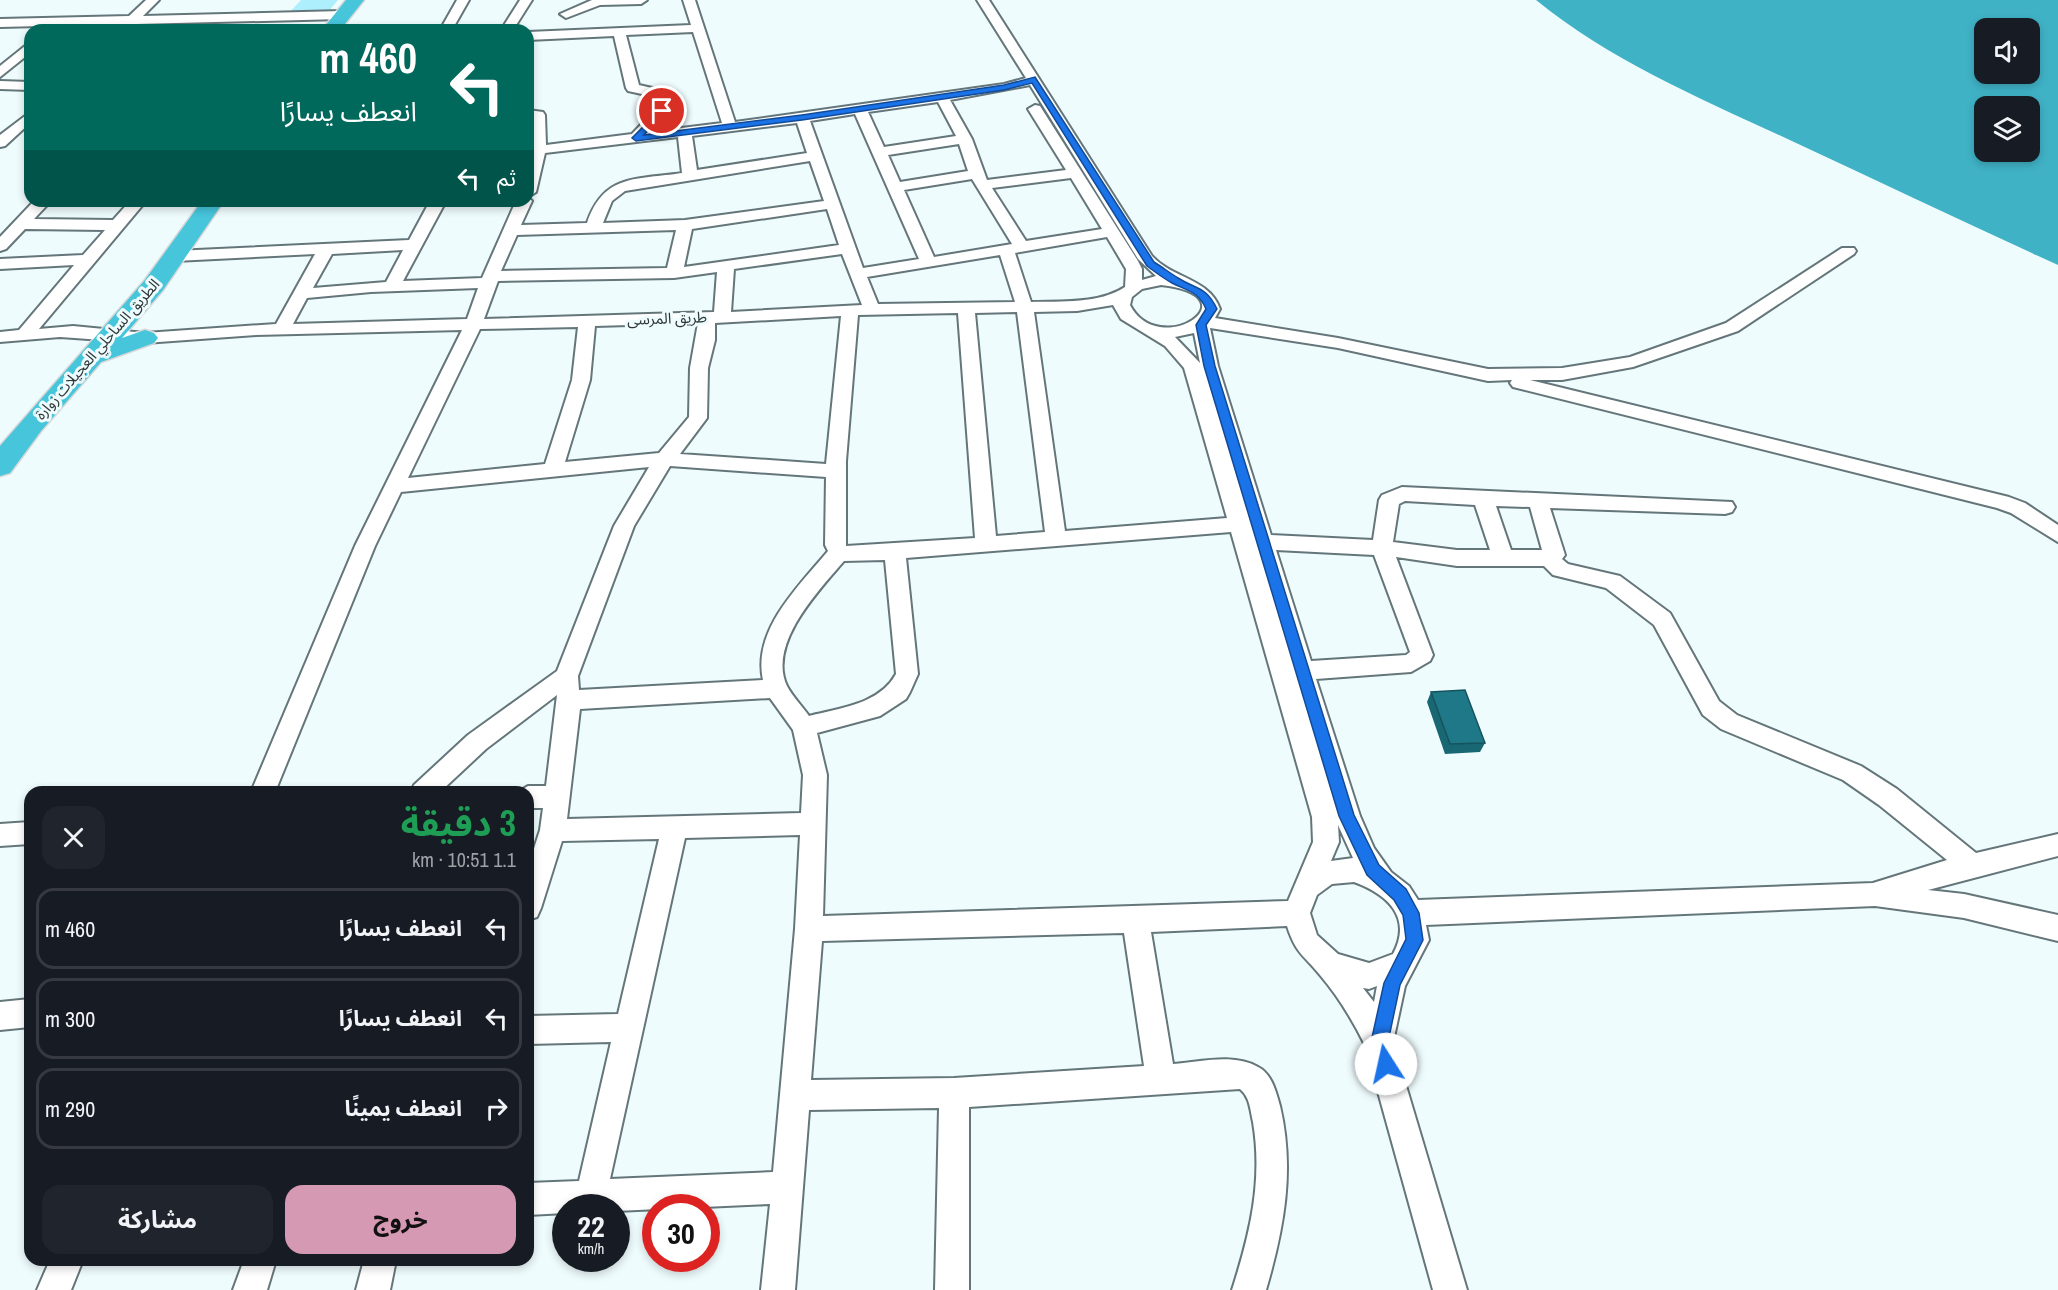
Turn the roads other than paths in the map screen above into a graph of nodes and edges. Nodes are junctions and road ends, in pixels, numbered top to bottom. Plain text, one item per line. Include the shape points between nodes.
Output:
1 (153, 0) edge
2 (355, 0) edge
3 (371, 0) edge
4 (463, 0) edge
5 (525, 0) edge
6 (641, 0) edge
7 (689, 0) edge
8 (969, 0) edge
9 (988, 0) edge
10 (602, 1) edge
11 (288, 5) dead end
12 (566, 14) dead end
13 (273, 19) junction
14 (128, 24) edge
15 (140, 24) edge
16 (294, 24) edge
17 (340, 24) edge
18 (449, 24) edge
19 (511, 24) edge
20 (0, 25) edge
21 (24, 25) edge
22 (698, 28) junction
23 (619, 32) junction
24 (534, 35) edge
25 (24, 52) edge
26 (0, 57) edge
27 (18, 57) junction
28 (0, 73) edge
29 (1035, 80) junction
30 (1020, 83) junction
31 (0, 86) edge
32 (24, 86) edge
33 (942, 97) junction
34 (860, 109) junction
35 (534, 115) edge
36 (802, 118) junction
37 (0, 120) edge
38 (24, 120) edge
39 (24, 123) edge
40 (730, 127) junction
41 (684, 132) junction
42 (636, 138) junction
43 (965, 139) junction
44 (0, 143) edge
45 (537, 150) junction
46 (879, 152) junction
47 (815, 156) junction
48 (534, 164) edge
49 (1075, 173) junction
50 (690, 175) junction
51 (979, 180) junction
52 (895, 188) junction
53 (832, 204) junction
54 (37, 207) edge
55 (132, 207) edge
56 (190, 207) edge
57 (209, 207) edge
58 (434, 207) edge
59 (521, 207) edge
60 (21, 224) junction
61 (115, 225) junction
62 (685, 225) junction
63 (593, 228) junction
64 (511, 230) junction
65 (1112, 232) junction
66 (412, 245) junction
67 (0, 246) edge
68 (848, 248) junction
69 (1014, 248) junction
70 (325, 251) junction
71 (1848, 251) dead end
72 (175, 256) junction
73 (86, 260) junction
74 (928, 262) junction
75 (0, 264) edge
76 (726, 267) junction
77 (674, 273) junction
78 (857, 274) junction
79 (489, 279) junction
80 (1177, 282) junction
81 (391, 287) junction
82 (301, 294) junction
83 (1127, 300) junction
84 (1210, 303) junction
85 (136, 307) junction
86 (966, 308) junction
87 (1024, 308) junction
88 (872, 309) junction
89 (850, 310) junction
90 (714, 317) junction
91 (587, 320) junction
92 (474, 323) junction
93 (1203, 323) junction
94 (281, 330) junction
95 (1150, 330) junction
96 (151, 333) junction
97 (23, 336) junction
98 (0, 337) edge
99 (102, 338) junction
100 (1338, 343) junction
101 (1488, 375) junction
102 (0, 451) edge
103 (665, 459) junction
104 (0, 466) edge
105 (553, 470) junction
106 (836, 471) junction
107 (394, 486) junction
108 (1483, 497) junction
109 (1538, 501) junction
110 (1725, 507) dead end
111 (1253, 530) junction
112 (2058, 535) edge
113 (1056, 540) junction
114 (986, 544) junction
115 (1382, 548) junction
116 (895, 551) junction
117 (839, 552) junction
118 (1503, 558) junction
119 (1549, 558) junction
120 (1302, 671) junction
121 (566, 676) junction
122 (776, 688) junction
123 (569, 700) junction
124 (804, 728) junction
125 (265, 786) edge
126 (429, 786) edge
127 (534, 797) edge
128 (557, 797) junction
129 (813, 824) junction
130 (675, 826) junction
131 (553, 830) junction
132 (24, 833) edge
133 (0, 835) edge
134 (2058, 845) edge
135 (1972, 865) junction
136 (1382, 880) junction
137 (1306, 887) junction
138 (534, 889) edge
139 (1873, 895) junction
140 (1297, 913) junction
141 (1411, 913) junction
142 (1136, 920) junction
143 (2058, 927) edge
144 (808, 929) junction
145 (1403, 963) junction
146 (1330, 965) junction
147 (24, 1014) edge
148 (0, 1016) edge
149 (629, 1028) junction
150 (534, 1030) edge
151 (1379, 1042) junction
152 (1161, 1080) junction
153 (954, 1093) junction
154 (795, 1095) junction
155 (788, 1187) junction
156 (591, 1194) edge
157 (630, 1194) edge
158 (552, 1197) edge
159 (534, 1198) edge
160 (64, 1266) edge
161 (258, 1266) edge
162 (379, 1266) edge
163 (54, 1290) edge
164 (250, 1290) edge
165 (373, 1290) edge
166 (778, 1290) edge
167 (952, 1290) edge
168 (1249, 1290) edge
169 (1450, 1290) edge

1 - 14 street
2 - 17 highway
3 - 17 highway
4 - 18 street
5 - 19 street
6 - 10 street
7 - 22 street
8 - 30 street
9 - 29 street
10 - 12 street
11 - 13 street
13 - 15 street
13 - 16 street
13 - 17 street
20 - 21 street
22 - 23 street
22 - 40 street
23 - 24 street
23 - 42 street via 633,88 656,93 661,98 662,111
25 - 27 street
26 - 27 street
27 - 28 street
29 - 30 street
29 - 80 street via 1146,259
30 - 33 street
30 - 49 street
31 - 32 street
33 - 34 street
33 - 43 street
34 - 36 street
34 - 46 street
35 - 45 street via 540,120
36 - 40 street
36 - 47 street
37 - 38 street
39 - 44 street
40 - 41 street
41 - 42 street
41 - 50 street
42 - 45 street
43 - 46 street
43 - 51 street
45 - 48 street
46 - 52 street
47 - 50 street
47 - 53 street
49 - 51 street
49 - 65 street
50 - 63 street via 633,183 614,190 602,204
51 - 52 street
51 - 69 street
52 - 74 street
53 - 62 street
53 - 68 street
54 - 60 street
55 - 61 street
56 - 99 highway
57 - 72 highway, الطريق الساحلي العجيلات زوارة
58 - 66 street
59 - 64 street
60 - 61 street
60 - 67 street
61 - 73 street
62 - 63 street
62 - 77 street
63 - 64 street
64 - 79 street
65 - 69 street
65 - 83 street via 1134,269
66 - 70 street
66 - 81 street
68 - 76 street
68 - 78 street
69 - 74 street
69 - 87 street
70 - 72 street
70 - 82 street
71 - 101 street via 1732,327 1633,362 1562,374
72 - 85 highway, الطريق الساحلي العجيلات زوارة
73 - 75 street
73 - 97 street
74 - 78 street
76 - 77 street
76 - 90 street
77 - 79 street
78 - 88 street
79 - 81 street
79 - 92 street
80 - 83 street via 1146,282
80 - 84 street via 1198,290
81 - 82 street
82 - 94 street
83 - 87 street, طريق المرسى via 1107,309
83 - 95 street via 1136,325
84 - 93 street
84 - 100 street via 1248,319
85 - 96 highway
85 - 99 highway, الطريق الساحلي العجيلات زوارة
86 - 87 street, طريق المرسى
86 - 88 street, طريق المرسى
86 - 114 street
87 - 113 street
88 - 89 street, طريق المرسى
89 - 90 street, طريق المرسى
89 - 106 street
90 - 91 street, طريق المرسى
90 - 103 street via 699,368 698,418
91 - 92 street, طريق المرسى
91 - 105 street via 581,380
92 - 94 street, طريق المرسى
92 - 107 street
93 - 95 street via 1177,332
93 - 100 street
93 - 111 street via 1209,366
94 - 96 street, طريق المرسى
95 - 111 street via 1171,342 1193,367
96 - 99 street, طريق المرسى
96 - 99 highway via 118,346
97 - 98 street, طريق المرسى
97 - 99 street, طريق المرسى via 60,332
99 - 102 highway via 49,384
99 - 104 highway, الطريق الساحلي العجيلات زوارة
100 - 101 street
101 - 112 street via 1986,497 2018,508
103 - 105 street
103 - 106 street
103 - 121 street via 624,526
105 - 107 street
106 - 117 street via 835,545
107 - 125 street via 365,546
108 - 109 street
108 - 115 street via 1395,496 1389,500
108 - 118 street
109 - 110 street
109 - 119 street via 1554,555
111 - 113 street
111 - 115 street
111 - 120 street
111 - 137 street via 1325,817 1326,842
113 - 114 street
114 - 116 street
115 - 118 street via 1457,558
115 - 120 street via 1422,655 1411,663
116 - 117 street via 851,555
116 - 124 street via 907,674 898,692 872,709
117 - 122 street via 809,584 779,635 771,665
118 - 119 street
119 - 135 street via 1561,570 1612,582 1625,589 1662,619 1712,708 1729,722 1852,773
120 - 136 street via 1353,834
121 - 123 street
121 - 126 street via 477,741
122 - 123 street
122 - 124 street
123 - 128 street
124 - 129 street via 815,776
127 - 128 street
128 - 131 street
129 - 130 street
129 - 144 street
130 - 131 street
130 - 149 street
131 - 138 street
132 - 133 street
134 - 135 street
135 - 139 street
136 - 137 street via 1354,870 1327,873
136 - 141 street via 1400,895
137 - 140 street
139 - 141 street
139 - 143 street via 1964,906
140 - 142 street
140 - 146 street via 1306,942
141 - 145 street via 1415,940
142 - 144 street
142 - 152 street
144 - 154 street
145 - 146 street via 1370,976
145 - 151 street via 1392,983
146 - 151 street via 1364,1012
147 - 148 street
149 - 150 street
149 - 156 street
151 - 169 street
152 - 153 street
152 - 168 street via 1240,1074 1258,1084 1271,1138 1274,1187
153 - 154 street
153 - 167 street
154 - 155 street
155 - 157 street
155 - 166 street
158 - 159 street
160 - 163 street
161 - 164 street
162 - 165 street

